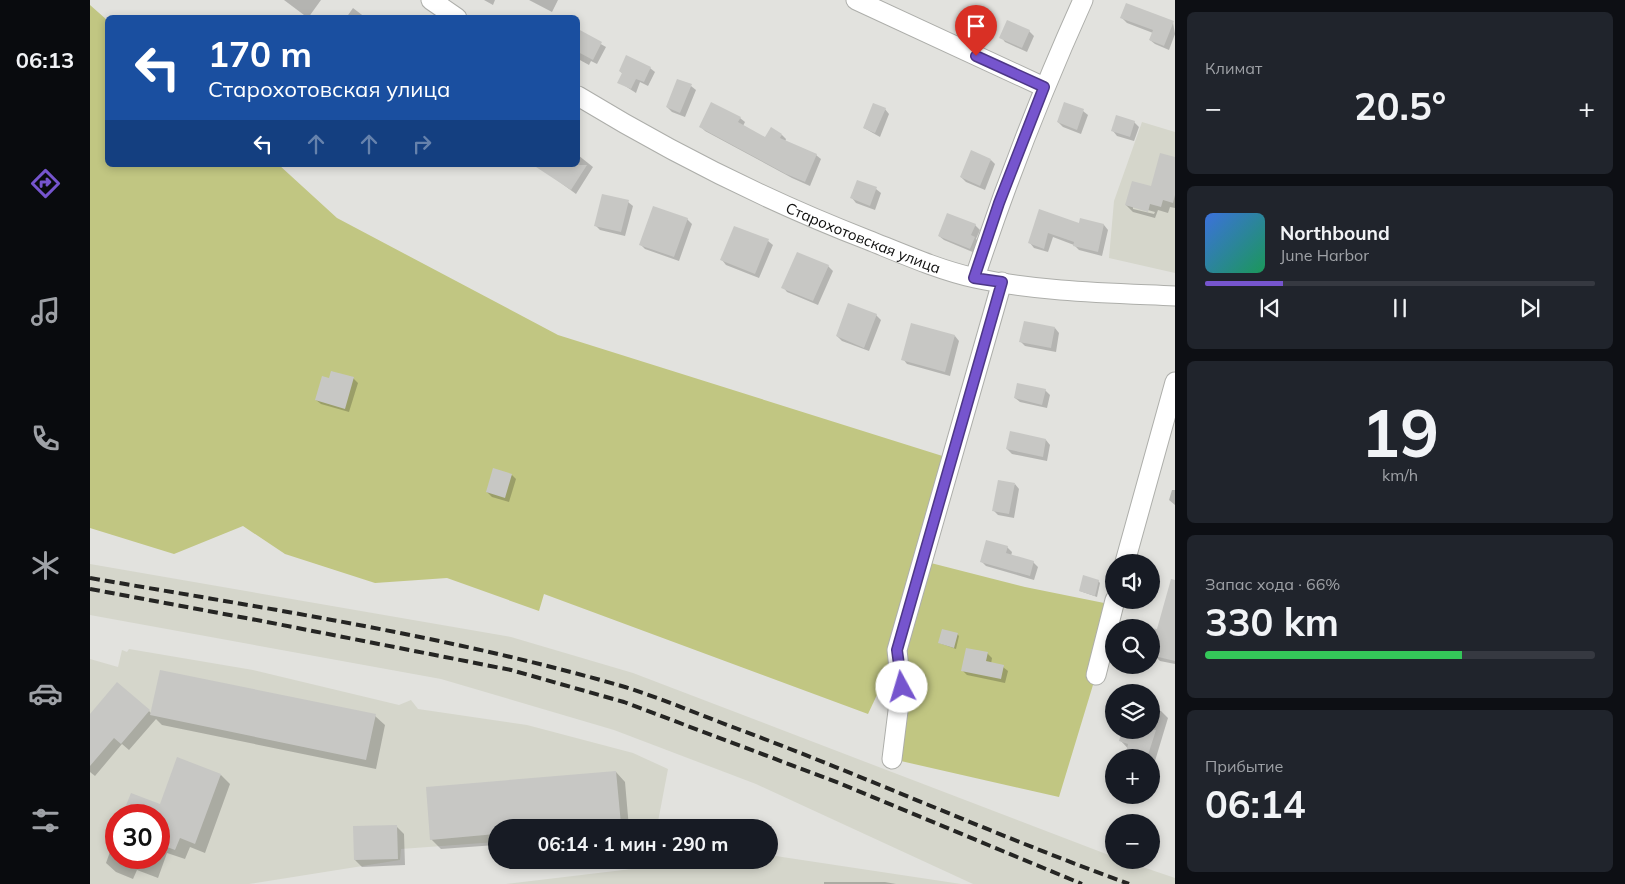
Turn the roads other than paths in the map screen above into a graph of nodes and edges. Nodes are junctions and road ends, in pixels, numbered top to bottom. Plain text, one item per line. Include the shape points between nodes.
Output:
1 (431, 0) edge
2 (856, 0) edge
3 (1083, 0) edge
4 (453, 15) edge
5 (1044, 87) junction
6 (580, 97) edge
7 (974, 278) junction
8 (1002, 282) junction
9 (1175, 296) edge
10 (1175, 382) edge
11 (1128, 554) edge
12 (1113, 609) edge
13 (1096, 675) dead end
14 (892, 759) dead end

1 - 4 street
2 - 5 street
3 - 5 street
5 - 7 street
6 - 7 street, Старохотовская улица via 726,179 826,224
7 - 8 street, Старохотовская улица
8 - 9 street, Старохотовская улица via 1056,289
8 - 14 street via 897,650 902,687
10 - 11 street
12 - 13 street

